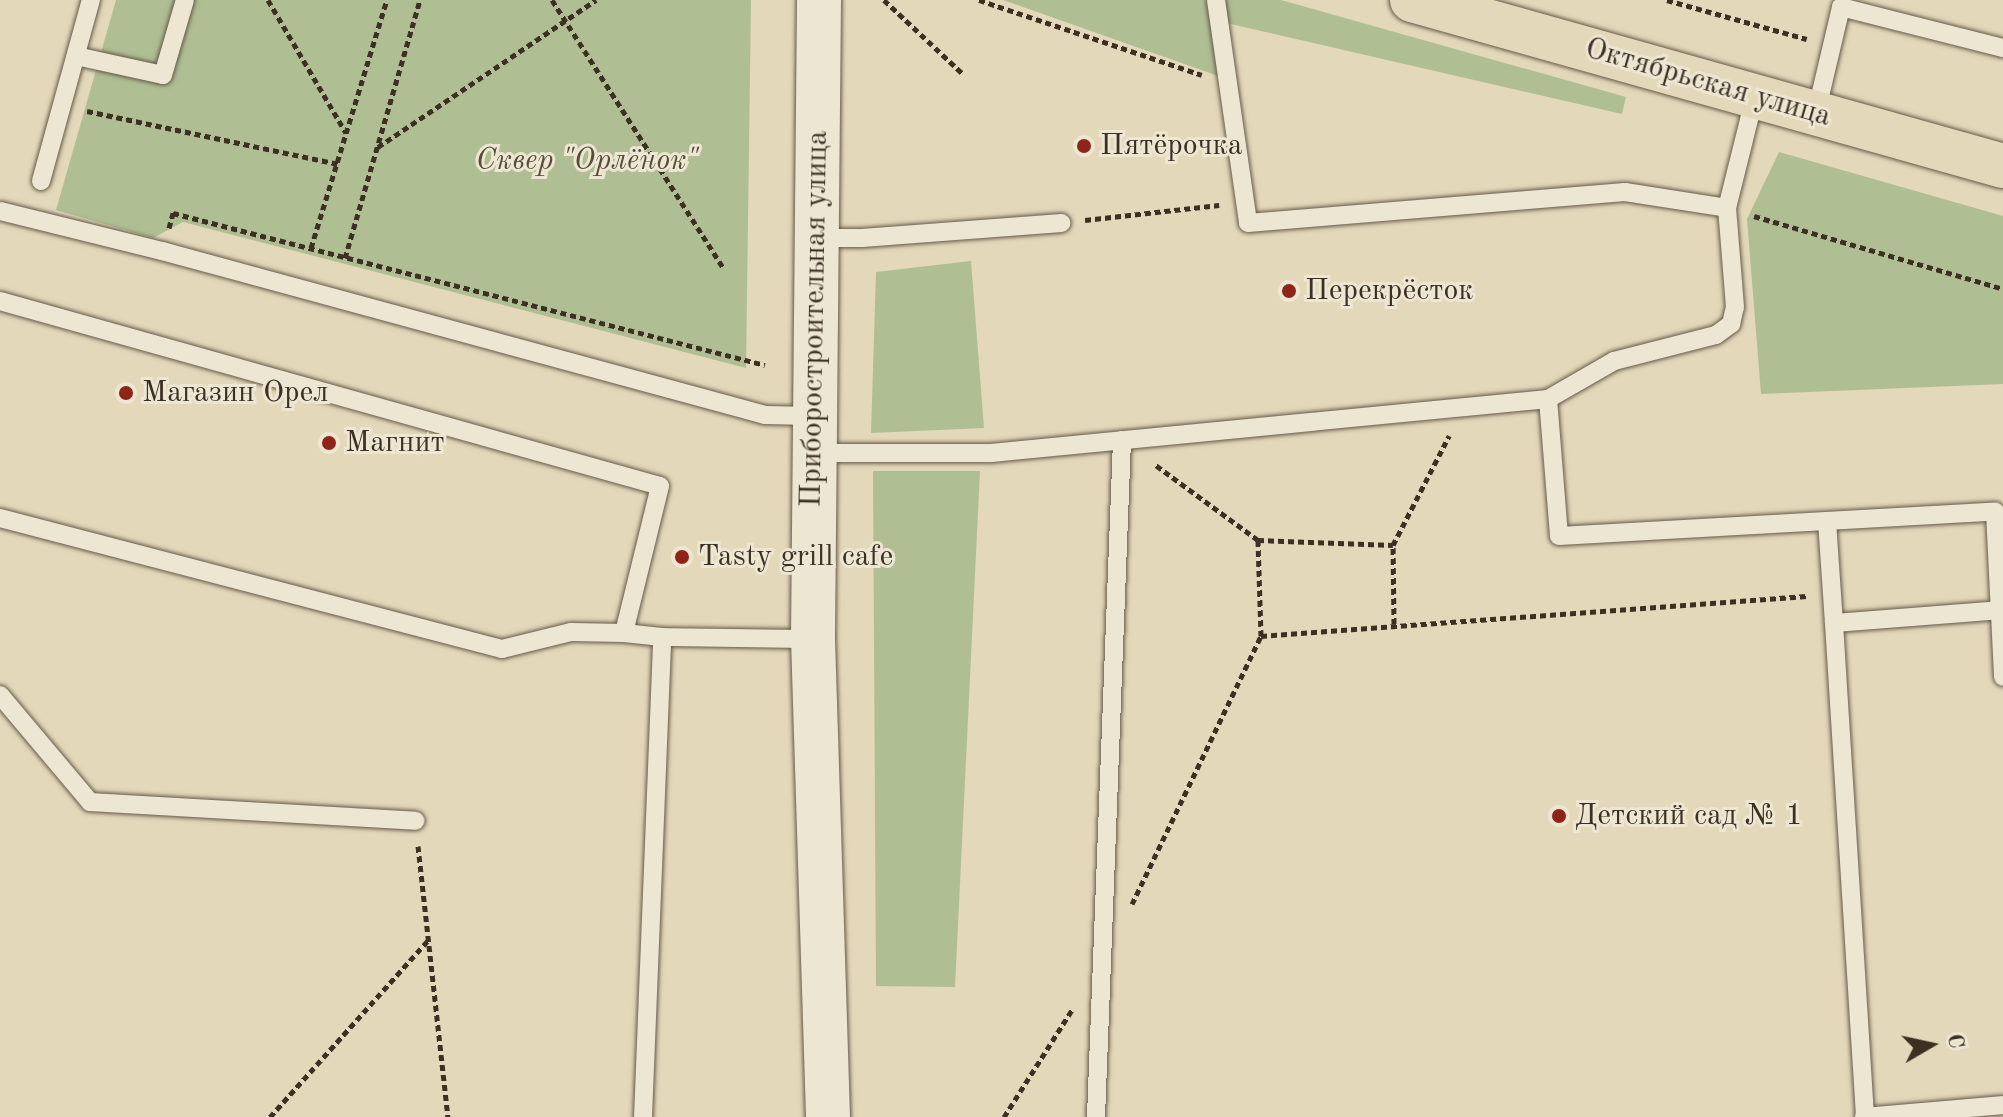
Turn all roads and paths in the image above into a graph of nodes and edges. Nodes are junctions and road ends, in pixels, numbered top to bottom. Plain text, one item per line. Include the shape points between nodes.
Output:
1 (91, 0) edge
2 (185, 0) edge
3 (268, 0) edge
4 (387, 0) edge
5 (420, 0) edge
6 (552, 0) edge
7 (596, 0) edge
8 (819, 0) edge
9 (884, 0) edge
10 (979, 0) edge
11 (1216, 0) edge
12 (1412, 0) edge
13 (1667, 0) edge
14 (1841, 3) edge
15 (567, 20) junction
16 (1831, 45) junction
17 (2003, 48) edge
18 (76, 56) junction
19 (962, 73) dead end
20 (1229, 84) junction
21 (1755, 96) junction
22 (63, 106) junction
23 (1816, 113) junction
24 (347, 133) junction
25 (377, 148) junction
26 (338, 164) junction
27 (2003, 166) edge
28 (41, 181) dead end
29 (1246, 202) junction
30 (1727, 208) junction
31 (0, 211) edge
32 (1061, 223) joint
33 (817, 238) junction
34 (311, 248) junction
35 (162, 251) junction
36 (345, 258) junction
37 (723, 267) dead end
38 (2003, 289) edge
39 (0, 301) edge
40 (765, 365) dead end
41 (1548, 399) junction
42 (1464, 407) junction
43 (813, 434) junction
44 (1122, 440) junction
45 (0, 518) edge
46 (1827, 521) junction
47 (1258, 540) junction
48 (1393, 545) junction
49 (1832, 594) junction
50 (2002, 610) edge
51 (1834, 623) junction
52 (1394, 624) junction
53 (624, 633) junction
54 (1261, 636) junction
55 (662, 637) junction
56 (813, 639) junction
57 (2003, 677) edge
58 (0, 695) edge
59 (415, 821) joint
60 (429, 939) junction
61 (1104, 961) junction
62 (2003, 1105) edge
63 (270, 1117) edge
64 (448, 1117) edge
65 (643, 1117) edge
66 (828, 1117) edge
67 (1004, 1117) edge
68 (1096, 1117) edge
69 (1864, 1117) edge

1 - 18 lane
2 - 18 lane via 163,75
3 - 24 path
4 - 24 path
5 - 25 path
6 - 15 path
7 - 15 path
8 - 33 main road, Приборостроительная улица
9 - 19 path
10 - 20 path
11 - 20 lane
12 - 21 main road, Октябрьская улица
13 - 16 path
14 - 16 lane
14 - 17 lane
15 - 25 path
15 - 37 path
16 - 23 lane
18 - 22 lane
20 - 29 lane
21 - 23 main road, Октябрьская улица
21 - 30 lane
22 - 26 path
22 - 28 lane
23 - 27 main road, Октябрьская улица
24 - 26 path
25 - 36 path
26 - 34 path
29 - 30 lane via 1248,223 1625,192
29 - 32 path
30 - 38 path
30 - 41 lane via 1735,307 1731,324 1716,335 1614,361
31 - 35 lane
32 - 33 lane
33 - 43 main road, Приборостроительная улица
34 - 35 path via 173,213
34 - 36 path
35 - 43 lane via 765,415
36 - 40 path
39 - 53 lane via 660,486
41 - 42 lane
41 - 46 lane via 1559,536
42 - 44 lane
42 - 48 path
43 - 44 lane via 991,453
43 - 56 main road, Приборостроительная улица
44 - 47 path
44 - 61 lane
45 - 53 lane via 502,649 571,632
46 - 49 lane
46 - 50 lane via 1995,512
47 - 48 path
47 - 54 path
48 - 52 path
49 - 51 lane
49 - 52 path
50 - 51 lane
50 - 57 lane
51 - 69 lane
52 - 54 path
53 - 55 lane
54 - 61 path
55 - 56 lane
55 - 65 lane
56 - 66 main road, Приборостроительная улица
58 - 59 lane via 90,802
59 - 60 path
60 - 63 path
60 - 64 path
61 - 67 path
61 - 68 lane
62 - 69 lane

